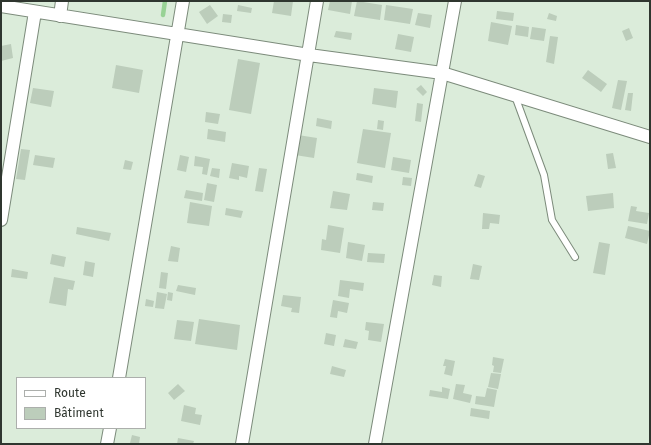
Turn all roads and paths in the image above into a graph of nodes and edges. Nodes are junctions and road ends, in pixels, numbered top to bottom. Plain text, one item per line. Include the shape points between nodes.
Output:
1 (62, 1) edge
2 (183, 1) edge
3 (317, 1) edge
4 (455, 1) edge
5 (1, 6) edge
6 (35, 12) junction
7 (60, 16) junction
8 (177, 34) junction
9 (309, 55) junction
10 (442, 73) junction
11 (515, 94) junction
12 (650, 137) edge
13 (1, 220) edge
14 (575, 257) dead end
15 (119, 377) edge
16 (110, 429) edge
17 (107, 444) edge
18 (242, 444) edge
19 (375, 444) edge

1 - 7 street
2 - 8 street
3 - 9 street
4 - 10 street
5 - 6 street
6 - 7 street
6 - 13 street
7 - 8 street
8 - 9 street
8 - 15 street
9 - 10 street
9 - 18 street
10 - 11 street
10 - 19 street
11 - 12 street
11 - 14 lane via 544,175 552,220
16 - 17 street

